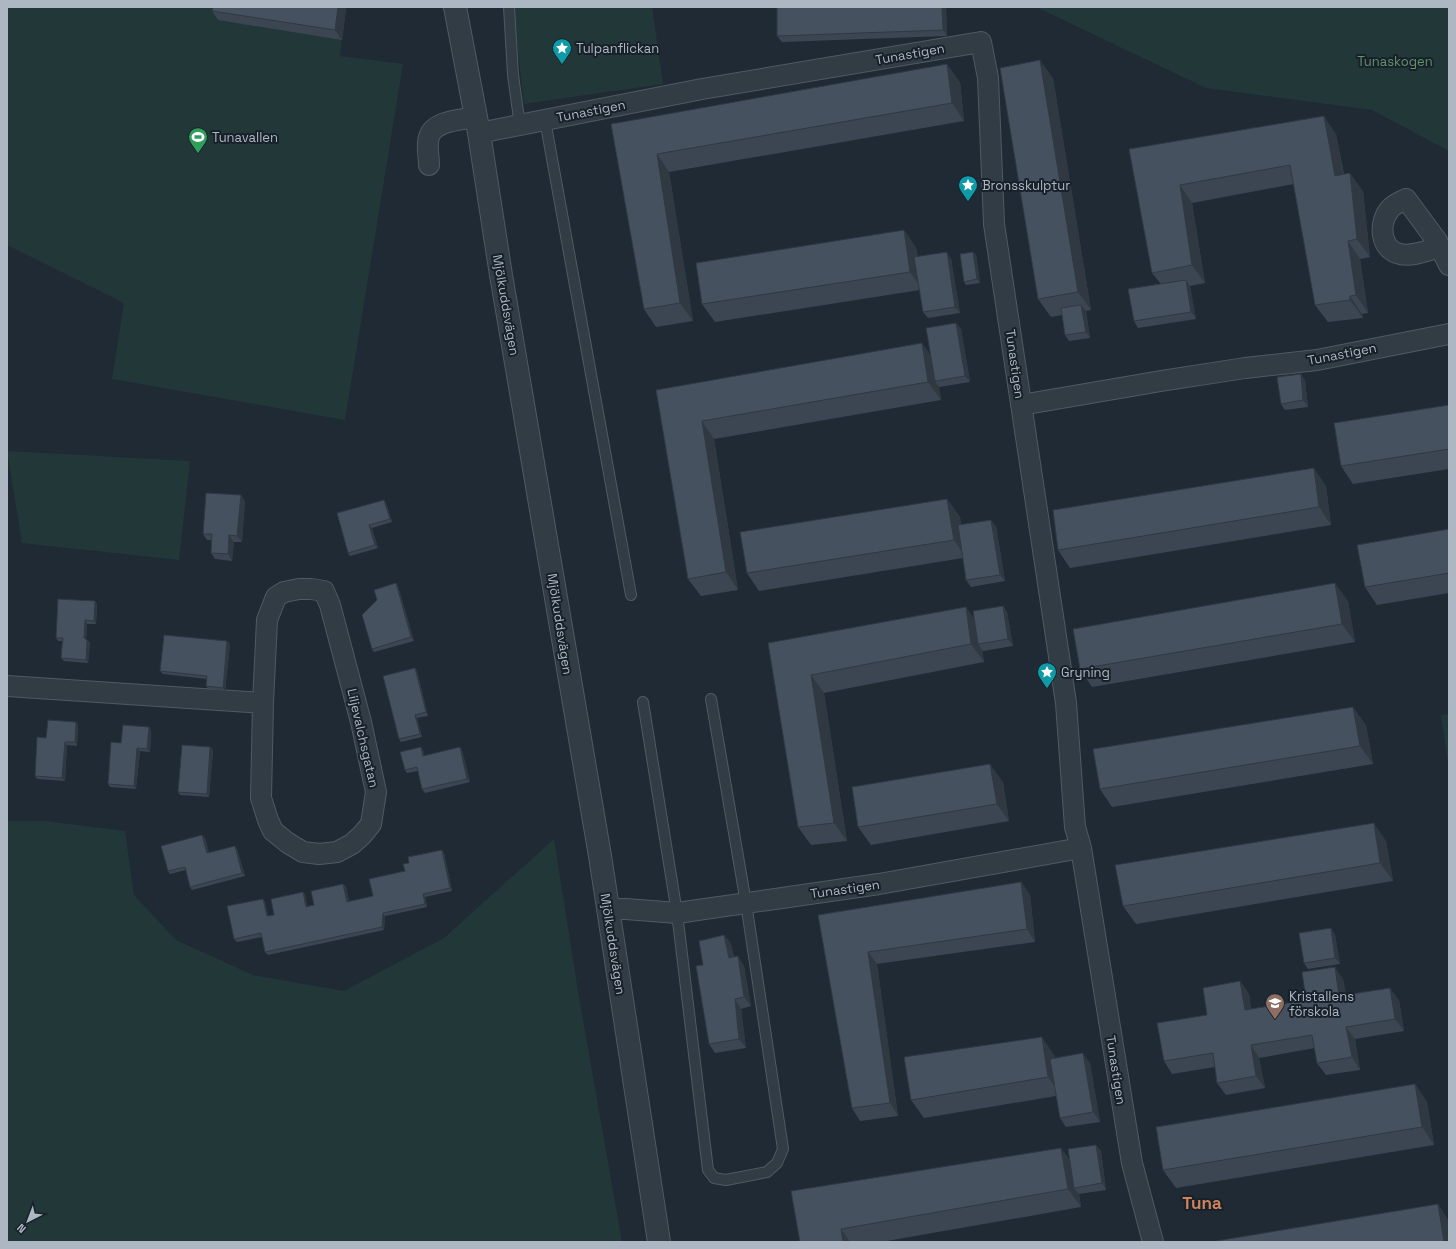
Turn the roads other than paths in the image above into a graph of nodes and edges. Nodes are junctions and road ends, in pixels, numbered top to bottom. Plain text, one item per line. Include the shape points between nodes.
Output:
1 (455, 7) edge
2 (508, 7) edge
3 (545, 120) junction
4 (478, 125) junction
5 (520, 126) junction
6 (429, 165) dead end
7 (1440, 247) dead end
8 (1449, 265) edge
9 (1449, 334) edge
10 (1021, 405) junction
11 (631, 595) dead end
12 (7, 686) edge
13 (711, 699) dead end
14 (643, 702) dead end
15 (263, 703) junction
16 (1081, 848) junction
17 (746, 903) junction
18 (608, 909) junction
19 (677, 913) junction
20 (659, 1242) edge
21 (1152, 1242) edge

1 - 4 street, Mjölkuddsvägen
2 - 5 lane
3 - 5 street, Tunastigen
3 - 10 street, Tunastigen via 702,89 980,42 989,92 994,224
3 - 11 lane
4 - 5 street, Tunastigen
4 - 6 street, Tunastigen via 448,122 434,129 428,141
4 - 18 street, Mjölkuddsvägen
7 - 8 street
9 - 10 street, Tunastigen via 1317,360 1176,379
10 - 16 street, Tunastigen via 1066,703 1075,827
12 - 15 street
13 - 17 lane
14 - 19 lane
15 - 15 street, Liljevalchsgatan via 267,620 276,597 284,592 299,589 324,591 330,604 361,722 376,792 371,824 352,844 337,852 303,852 274,831 261,798
16 - 17 street, Tunastigen via 879,884
16 - 21 street, Tunastigen via 1132,1163
17 - 19 street, Tunastigen
17 - 19 lane via 783,1150 777,1163 768,1172 726,1180 714,1178 708,1170
18 - 19 street, Tunastigen via 626,908
18 - 20 street, Mjölkuddsvägen

